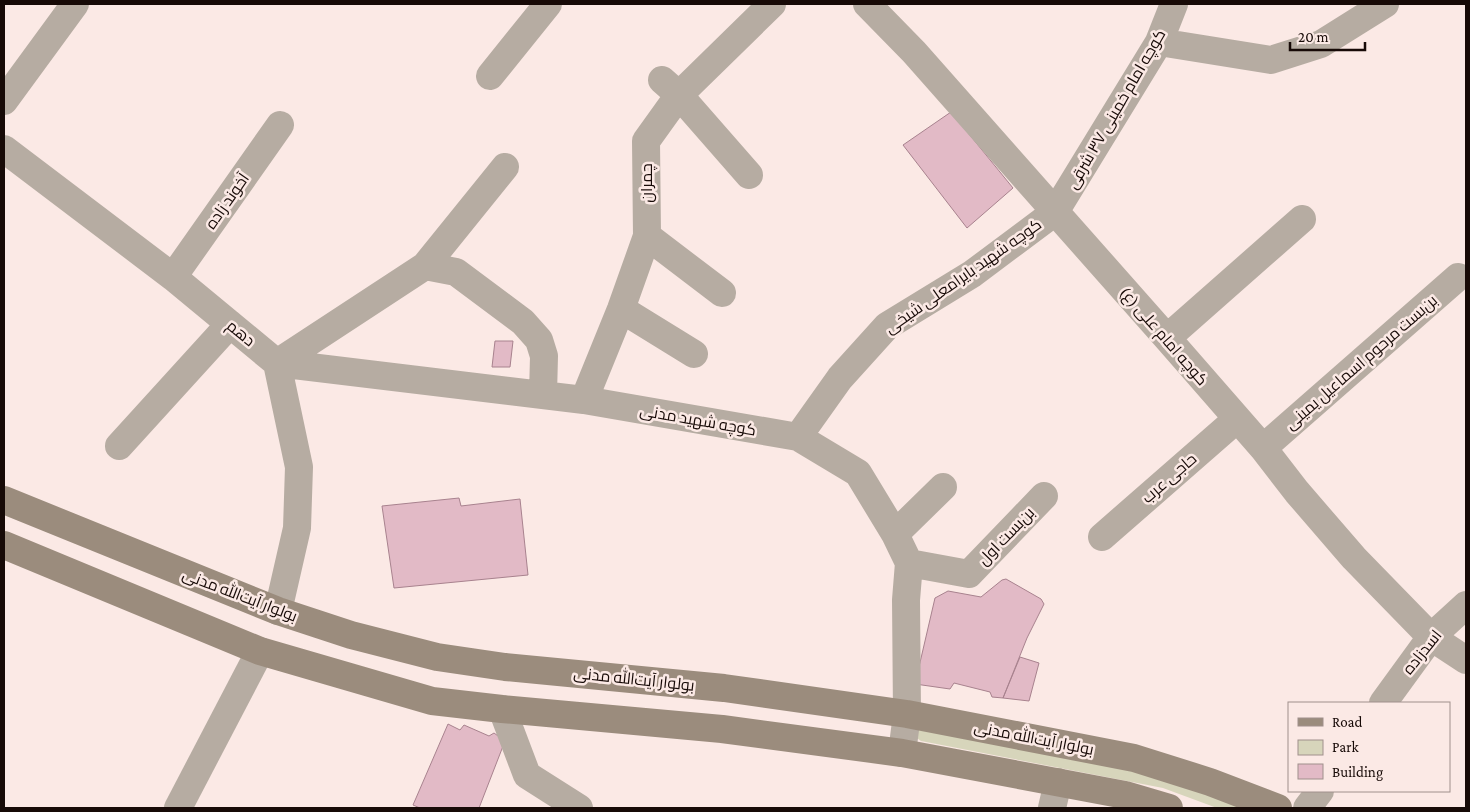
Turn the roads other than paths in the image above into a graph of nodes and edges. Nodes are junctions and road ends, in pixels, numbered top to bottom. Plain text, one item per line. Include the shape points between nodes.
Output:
1 (75, 4) edge
2 (548, 4) edge
3 (772, 4) edge
4 (868, 4) edge
5 (1174, 4) edge
6 (1385, 4) edge
7 (1158, 42) junction
8 (490, 76) dead end
9 (671, 87) junction
10 (4, 101) edge
11 (280, 125) dead end
12 (4, 149) edge
13 (505, 167) dead end
14 (749, 175) dead end
15 (1055, 212) junction
16 (1302, 219) dead end
17 (646, 236) junction
18 (425, 266) junction
19 (1458, 277) dead end
20 (174, 278) junction
21 (722, 292) dead end
22 (621, 309) junction
23 (230, 324) junction
24 (1167, 338) junction
25 (694, 354) dead end
26 (277, 362) junction
27 (543, 396) junction
28 (584, 400) junction
29 (1237, 418) junction
30 (798, 437) junction
31 (119, 446) dead end
32 (1263, 448) junction
33 (942, 486) dead end
34 (1044, 496) dead end
35 (4, 500) edge
36 (895, 534) junction
37 (1102, 536) dead end
38 (4, 545) edge
39 (909, 563) junction
40 (1466, 604) edge
41 (278, 611) junction
42 (1431, 637) junction
43 (260, 651) junction
44 (1466, 660) edge
45 (1384, 702) edge
46 (502, 709) junction
47 (906, 714) junction
48 (902, 753) junction
49 (1058, 782) junction
50 (1319, 792) edge
51 (178, 808) edge
52 (579, 808) edge
53 (1052, 808) edge
54 (1169, 808) edge
55 (1278, 808) edge
56 (1307, 808) edge

1 - 10 street
2 - 8 street
3 - 9 street, چمران
4 - 15 street, کوچه امام علی (ع)
5 - 7 street, کوچه امام خمینی ۳۷ شرقی
6 - 7 street via 1321,44 1271,60
7 - 15 street, کوچه امام خمینی ۳۷ شرقی
9 - 14 street
9 - 17 street, چمران via 646,141
11 - 20 street, آخوند زاده
12 - 20 street, دهم
13 - 18 street
15 - 24 street, کوچه امام علی (ع)
15 - 30 street, کوچه شهید بایرامعلی شیخی via 972,274 887,326 840,378
16 - 24 street
17 - 21 street
17 - 22 street, چمران
18 - 26 street
18 - 27 street via 456,272 523,322 539,340 544,356
19 - 32 street, بن‌بست مرحوم اسماعیل یمینی
20 - 23 street, دهم
22 - 25 street
22 - 28 street, چمران
23 - 26 street, دهم
23 - 31 street
24 - 29 street, کوچه امام علی (ع)
26 - 27 street, کوچه شهید مدنی
26 - 41 street via 299,467 297,528
27 - 28 street, کوچه شهید مدنی
28 - 30 street, کوچه شهید مدنی
29 - 32 street, کوچه امام علی (ع)
29 - 37 street, حاجی عرب
30 - 36 street, کوچه شهید مدنی via 858,473
32 - 42 street, کوچه امام علی (ع) via 1354,558
33 - 36 street
34 - 39 street, بن‌بست اول via 970,574
35 - 41 main road, بولوار آیت‌الله مدنی
36 - 39 street, کوچه شهید مدنی
38 - 43 main road
39 - 47 street
40 - 42 street, اسدزاده
41 - 47 main road, بولوار آیت‌الله مدنی via 351,635 437,657 505,667 724,688
42 - 44 street, کوچه امام علی (ع)
42 - 45 street, اسدزاده
43 - 46 main road via 432,701
43 - 51 street
46 - 48 main road via 722,729
46 - 52 street via 527,775
47 - 48 street
47 - 55 main road, بولوار آیت‌الله مدنی via 1134,758
48 - 49 main road
49 - 53 street
49 - 54 main road via 1125,795
50 - 56 street

